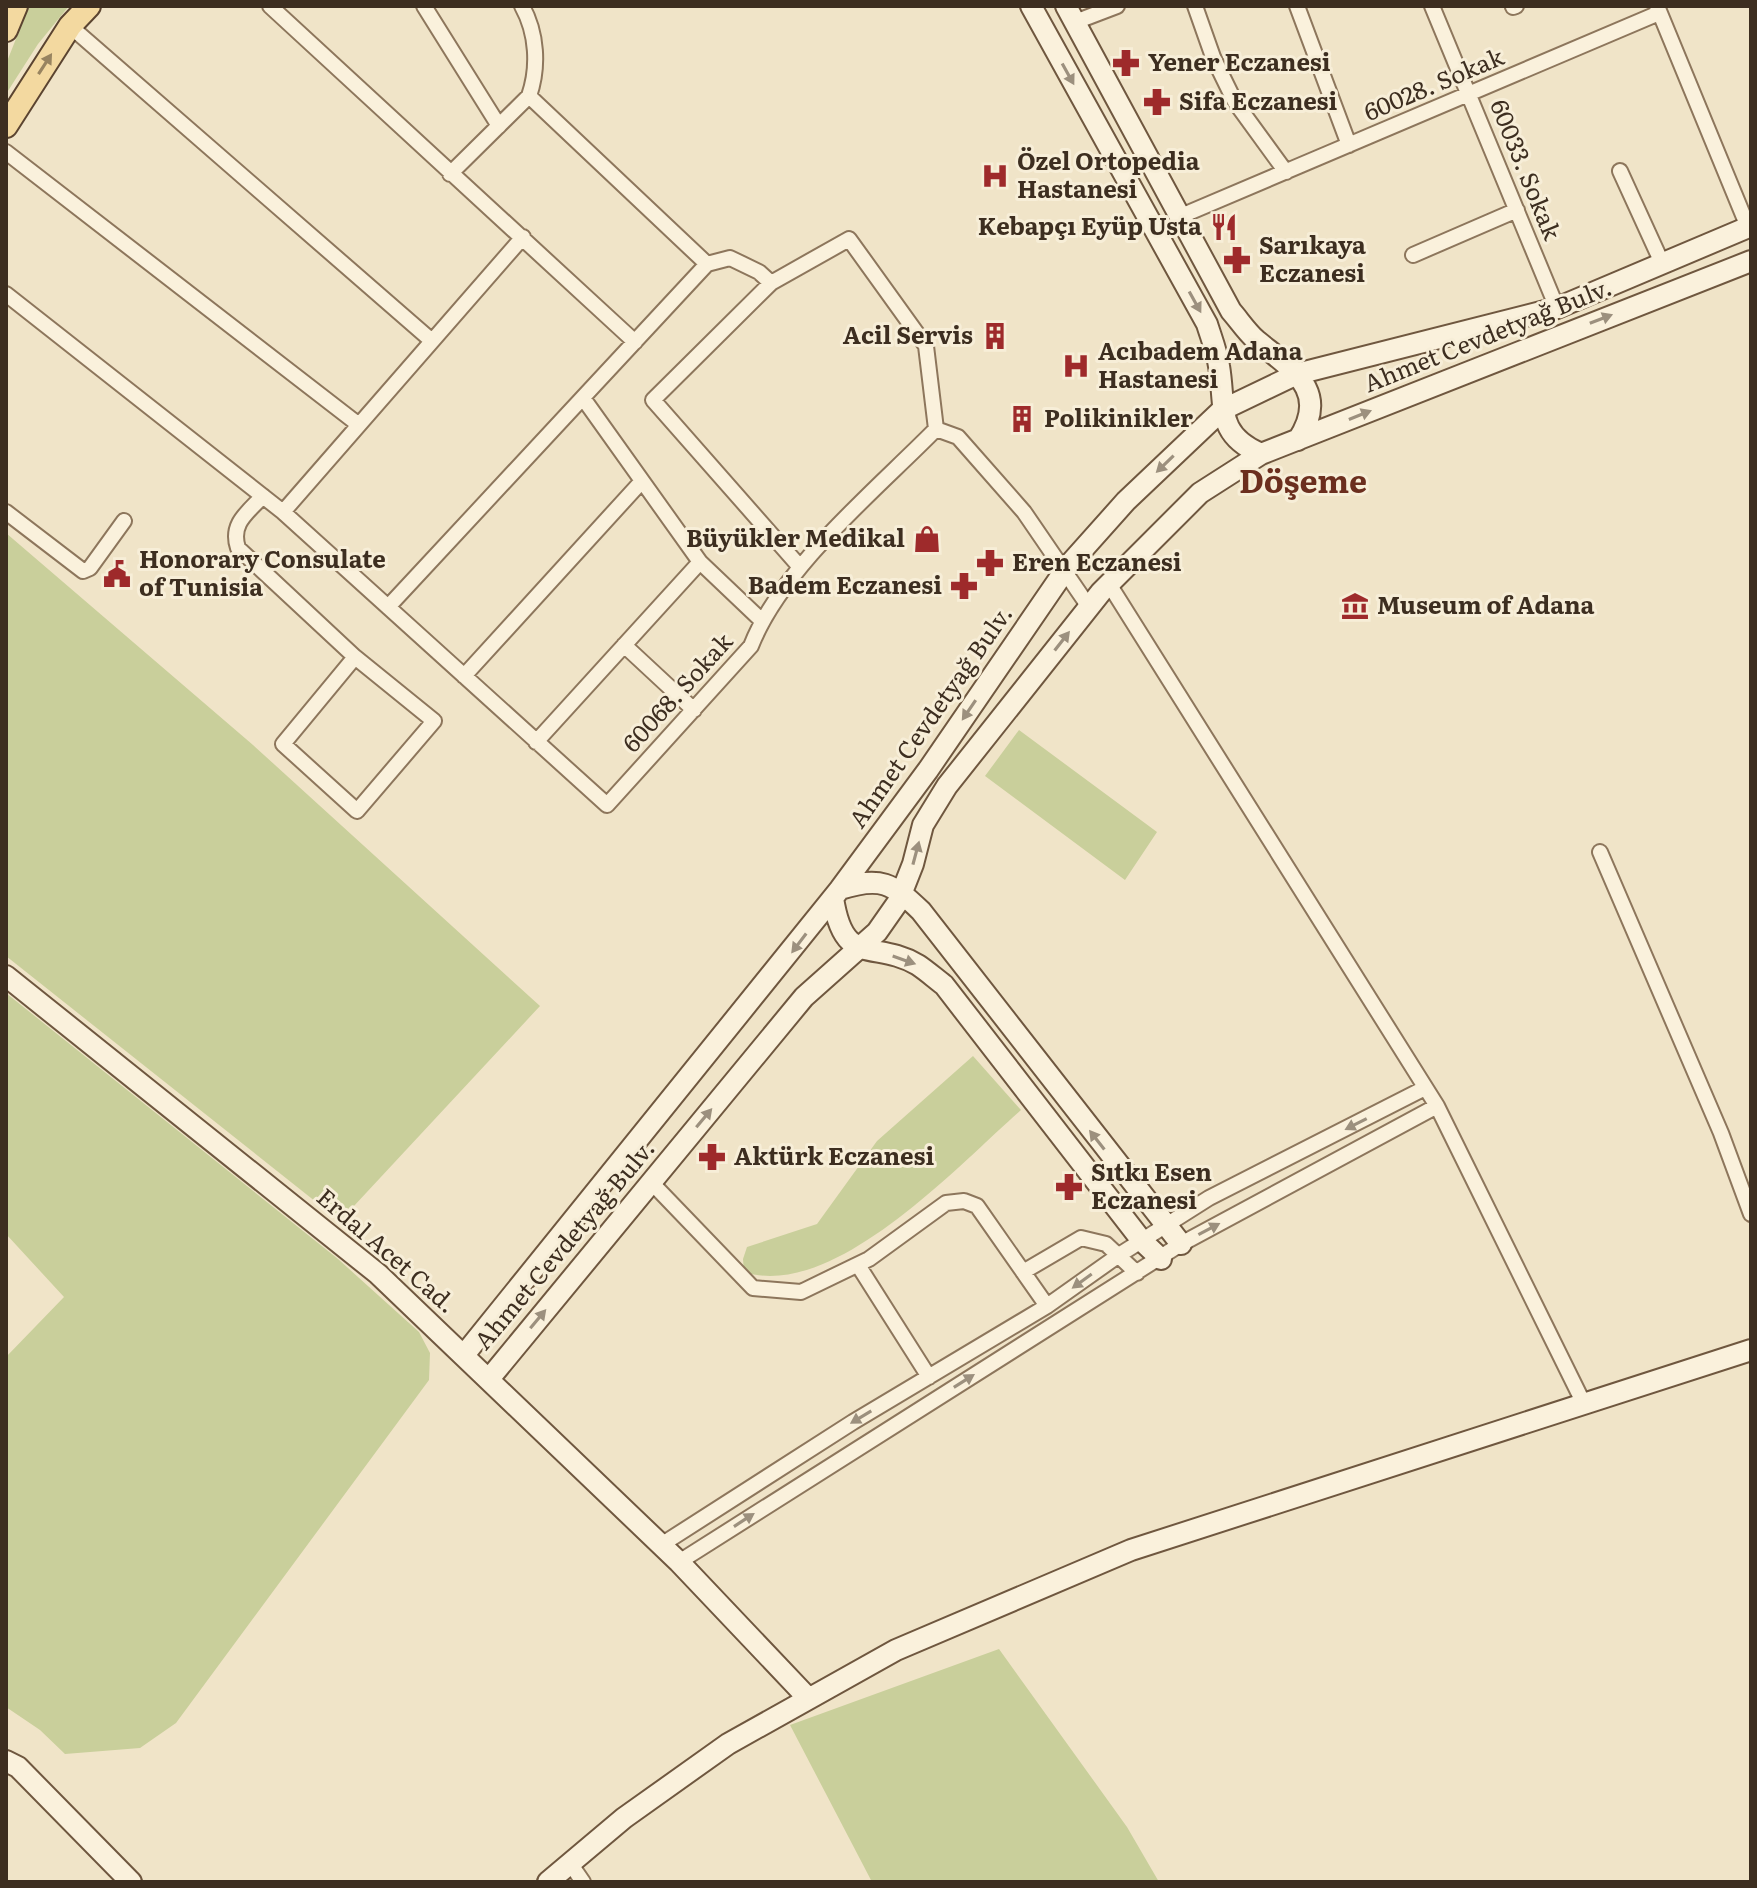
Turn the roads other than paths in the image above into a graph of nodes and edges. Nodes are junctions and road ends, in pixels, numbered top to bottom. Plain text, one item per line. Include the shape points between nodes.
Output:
1 (16, 6) edge
2 (89, 6) edge
3 (270, 6) edge
4 (424, 6) edge
5 (522, 6) edge
6 (1031, 6) edge
7 (1117, 6) edge
8 (1195, 6) edge
9 (1297, 6) edge
10 (1432, 6) edge
11 (1658, 9) edge
12 (1070, 14) edge
13 (70, 26) junction
14 (6, 30) edge
15 (1470, 93) junction
16 (529, 96) junction
17 (6, 126) edge
18 (499, 126) junction
19 (1349, 145) junction
20 (6, 152) edge
21 (1620, 171) dead end
22 (1286, 172) junction
23 (450, 174) junction
24 (1517, 210) junction
25 (1181, 216) junction
26 (1750, 226) edge
27 (523, 237) junction
28 (1413, 255) dead end
29 (1751, 261) edge
30 (1662, 263) junction
31 (707, 264) junction
32 (771, 283) junction
33 (6, 294) edge
34 (1557, 308) junction
35 (432, 341) junction
36 (635, 342) junction
37 (1297, 374) junction
38 (583, 398) junction
39 (1222, 410) junction
40 (359, 425) junction
41 (936, 429) junction
42 (1298, 440) junction
43 (1261, 454) junction
44 (642, 481) junction
45 (263, 496) junction
46 (6, 512) edge
47 (283, 512) junction
48 (124, 521) dead end
49 (700, 562) junction
50 (800, 567) junction
51 (1065, 571) junction
52 (1109, 584) junction
53 (388, 607) junction
54 (1089, 607) junction
55 (761, 620) junction
56 (624, 645) junction
57 (355, 657) junction
58 (464, 676) junction
59 (694, 710) junction
60 (536, 742) junction
61 (1600, 852) dead end
62 (902, 893) junction
63 (837, 894) junction
64 (860, 950) junction
65 (6, 976) edge
66 (1425, 1088) junction
67 (1437, 1106) junction
68 (651, 1182) junction
69 (1751, 1214) edge
70 (1164, 1226) junction
71 (1142, 1241) junction
72 (1181, 1244) junction
73 (1119, 1255) junction
74 (1161, 1259) junction
75 (858, 1265) junction
76 (1023, 1272) junction
77 (1137, 1273) junction
78 (1047, 1306) junction
79 (1751, 1350) edge
80 (464, 1355) junction
81 (929, 1377) junction
82 (489, 1379) junction
83 (1585, 1406) junction
84 (661, 1545) junction
85 (679, 1562) junction
86 (807, 1697) junction
87 (6, 1761) edge
88 (570, 1863) junction
89 (131, 1882) edge
90 (548, 1882) edge
91 (583, 1882) edge

1 - 14 main road
2 - 13 main road
3 - 23 street
4 - 18 street
5 - 16 street via 532,24 534,81
6 -> 39 street via 1207,324 1219,365
7 - 12 street
8 - 22 street via 1235,102
9 - 19 street
10 - 15 street, 60033. Sokak
11 - 15 street, 60028. Sokak
11 - 26 street
12 - 25 street
17 -> 13 main road
13 - 35 street
15 - 19 street, 60028. Sokak
15 - 24 street, 60033. Sokak
16 - 18 street
16 - 31 street
18 - 23 street
19 - 22 street, 60028. Sokak
20 - 40 street
21 - 30 street
22 - 25 street, 60028. Sokak
23 - 27 street
24 - 28 street
24 - 34 street, 60033. Sokak
25 - 37 street via 1231,311 1253,338
26 - 30 street, Ahmet Cevdetyağ Bulv.
27 - 35 street
27 - 36 street
42 -> 29 street, Ahmet Cevdetyağ Bulv.
30 - 34 street, Ahmet Cevdetyağ Bulv.
31 - 32 street via 730,258
31 - 36 street
32 - 41 street via 849,239 926,346
32 - 50 street via 653,400
33 - 45 street
34 - 37 street, Ahmet Cevdetyağ Bulv.
35 - 40 street
36 - 38 street
37 - 39 street, Ahmet Cevdetyağ Bulv.
37 - 42 street via 1313,409
38 - 44 street
38 - 53 street
39 - 43 street via 1237,441
39 -> 51 street, Ahmet Cevdetyağ Bulv. via 1126,501
40 - 47 street
41 - 50 street, 60068. Sokak
41 - 51 street via 958,437 1024,512
42 - 43 street, Ahmet Cevdetyağ Bulv.
43 - 52 street, Ahmet Cevdetyağ Bulv. via 1200,493
44 - 49 street
44 - 58 street
45 - 47 street
45 - 57 street via 238,522 238,548
46 - 48 street via 83,571
47 - 53 street
49 - 55 street
49 - 56 street
50 - 55 street, 60068. Sokak
51 - 54 street
51 -> 63 street, Ahmet Cevdetyağ Bulv.
52 - 54 street, Ahmet Cevdetyağ Bulv.
52 - 66 street
53 - 58 street
62 -> 54 street, Ahmet Cevdetyağ Bulv. via 923,825 947,786
55 - 59 street, 60068. Sokak via 751,646
56 - 59 street
56 - 60 street
57 - 57 street via 283,744 357,811 434,721
58 - 60 street
59 - 60 street, 60068. Sokak via 607,805
61 - 69 street
62 - 63 street via 885,882 863,882
62 - 64 street, Ahmet Cevdetyağ Bulv.
70 -> 62 street
63 - 64 street via 841,929
63 -> 80 street, Ahmet Cevdetyağ Bulv.
68 -> 64 street, Ahmet Cevdetyağ Bulv. via 804,997
64 -> 71 street via 917,965 944,985
65 - 80 street, Erdal Acet Cad. via 378,1274
66 - 67 street
66 -> 70 street
72 -> 67 street
67 - 83 street
68 - 75 street via 753,1288 801,1292
82 -> 68 street, Ahmet Cevdetyağ Bulv.
70 - 71 street
70 - 72 street
71 - 73 street
71 - 74 street
72 - 74 street
73 - 76 street via 1106,1244 1081,1238
73 - 77 street
73 -> 78 street
74 - 77 street
75 - 76 street via 946,1203 964,1201 977,1206
75 - 81 street
76 - 78 street
85 -> 77 street
78 - 81 street
79 - 83 street
80 - 82 street, Erdal Acet Cad.
81 -> 84 street
82 - 84 street, Erdal Acet Cad.
83 - 86 street via 1131,1550 896,1650
84 - 85 street, Erdal Acet Cad.
85 - 86 street, Erdal Acet Cad.
86 - 88 street via 728,1744
87 - 89 street via 18,1767
88 - 90 street
88 - 91 street

